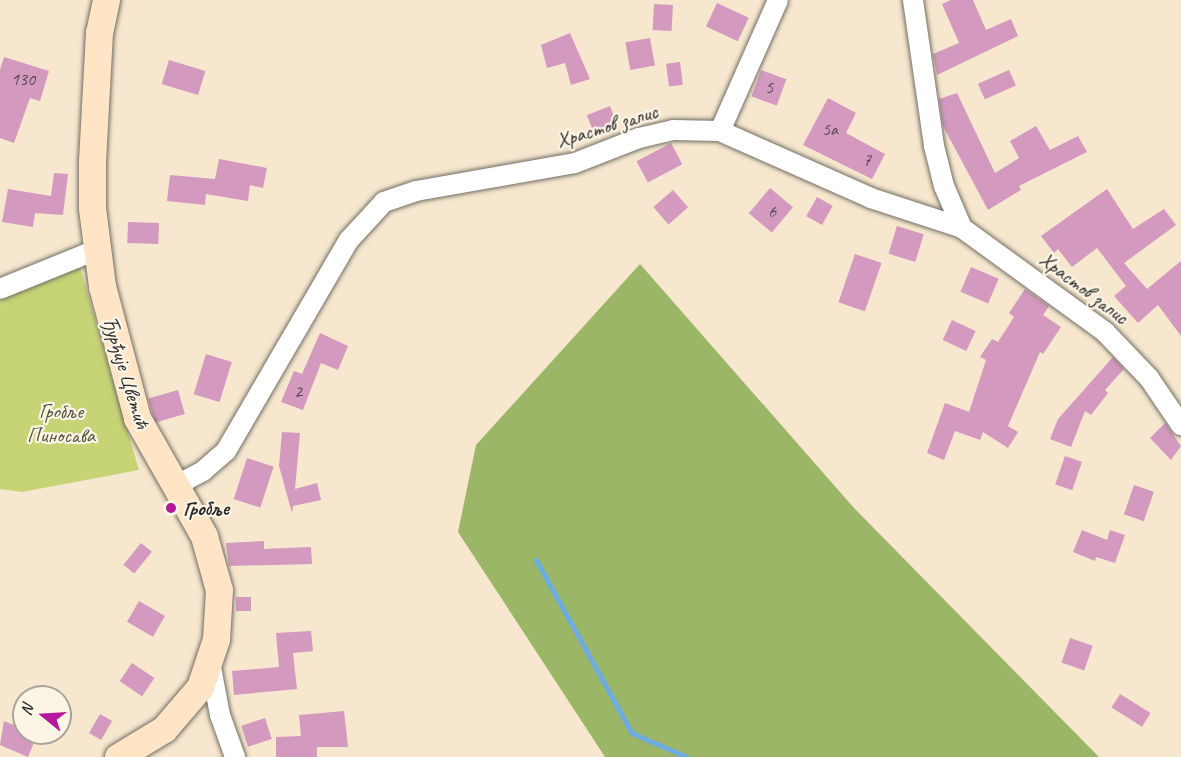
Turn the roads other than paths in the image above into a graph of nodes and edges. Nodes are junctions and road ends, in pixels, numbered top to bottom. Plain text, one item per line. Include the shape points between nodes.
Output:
1 (106, 0) edge
2 (778, 0) edge
3 (913, 0) edge
4 (720, 131) junction
5 (944, 186) junction
6 (914, 213) junction
7 (962, 228) junction
8 (96, 250) junction
9 (0, 289) edge
10 (1181, 425) edge
11 (175, 486) junction
12 (210, 662) junction
13 (118, 757) edge
14 (235, 757) edge

1 - 8 street, Ђурђије Цветић via 94,100
2 - 4 street
3 - 5 street
4 - 6 street, Храстов запис
4 - 11 street, Храстов запис via 654,134 575,163 416,191 384,202 349,240 226,451
5 - 6 street
5 - 7 street
6 - 7 street, Храстов запис
7 - 10 street, Храстов запис via 1106,332 1149,378
8 - 9 street
8 - 11 street, Ђурђије Цветић via 111,329 137,418
11 - 12 street, Ђурђије Цветић via 204,536 213,562 218,616
12 - 13 street, Ђурђије Цветић via 200,687 177,718
12 - 14 street via 220,715

